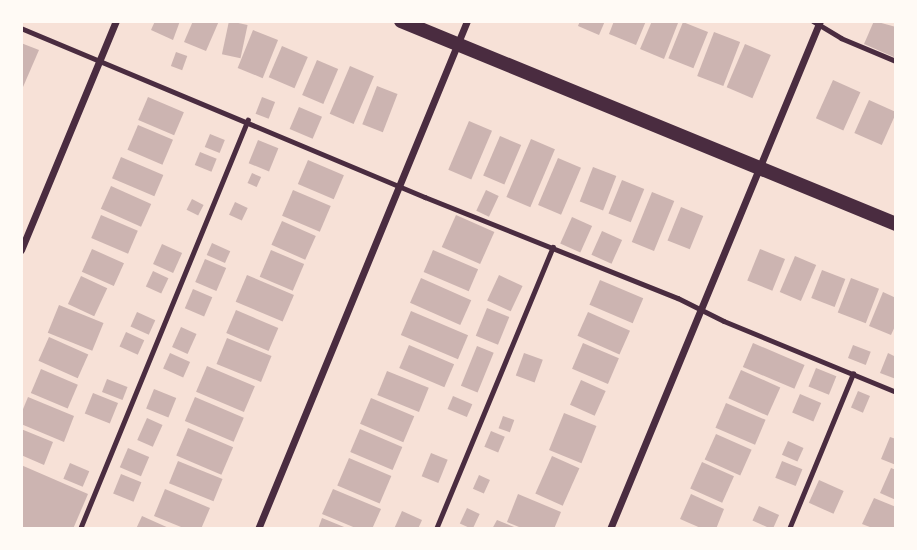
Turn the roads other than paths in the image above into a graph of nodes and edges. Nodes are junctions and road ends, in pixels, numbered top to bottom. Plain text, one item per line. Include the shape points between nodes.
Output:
1 (116, 21) edge
2 (401, 21) edge
3 (467, 21) edge
4 (817, 22) edge
5 (21, 27) edge
6 (458, 44) junction
7 (99, 59) junction
8 (896, 61) edge
9 (248, 120) junction
10 (760, 167) junction
11 (398, 186) junction
12 (896, 224) edge
13 (553, 247) junction
14 (21, 250) edge
15 (701, 309) junction
16 (853, 374) junction
17 (896, 392) edge
18 (80, 529) edge
19 (258, 529) edge
20 (436, 529) edge
21 (610, 529) edge
22 (789, 529) edge

1 - 7 street
2 - 6 main road
3 - 6 street
4 - 8 lane
4 - 10 street
5 - 7 lane
6 - 10 main road
6 - 11 street
7 - 9 lane
7 - 14 street
9 - 11 lane
9 - 18 lane
10 - 12 main road
10 - 15 street
11 - 13 lane
11 - 19 street
13 - 15 lane
13 - 20 lane
15 - 16 lane
15 - 21 street
16 - 17 lane
16 - 22 lane

